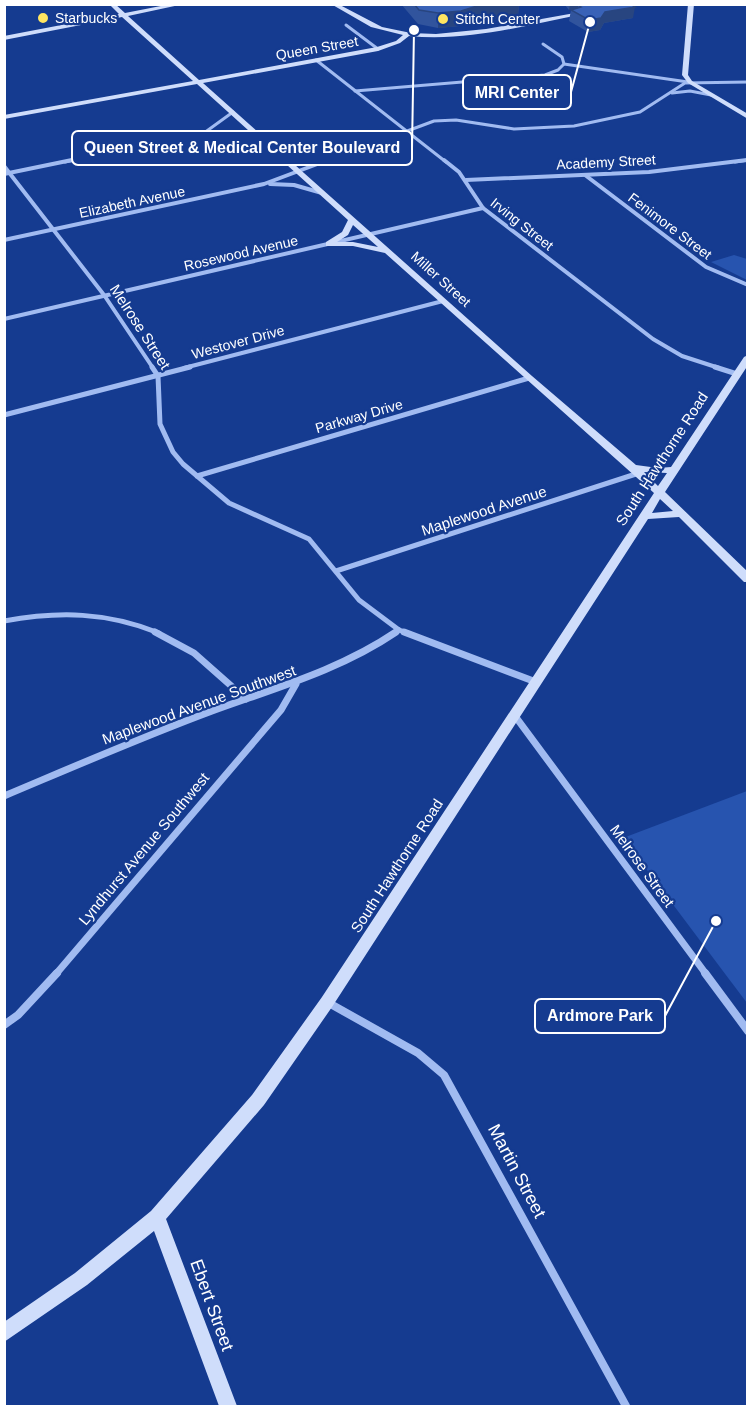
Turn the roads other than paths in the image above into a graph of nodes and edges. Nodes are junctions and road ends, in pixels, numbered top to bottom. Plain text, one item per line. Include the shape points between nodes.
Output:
1 (333, 4) edge
2 (691, 4) edge
3 (184, 5) edge
4 (113, 6) edge
5 (146, 11) junction
6 (592, 11) edge
7 (125, 16) junction
8 (346, 25) dead end
9 (407, 34) junction
10 (4, 38) edge
11 (543, 44) dead end
12 (378, 49) junction
13 (316, 60) junction
14 (564, 64) junction
15 (199, 82) junction
16 (690, 82) junction
17 (747, 82) edge
18 (355, 91) junction
19 (672, 93) junction
20 (711, 95) junction
21 (233, 112) junction
22 (4, 117) edge
23 (747, 117) edge
24 (407, 130) junction
25 (201, 135) junction
26 (264, 141) junction
27 (747, 160) edge
28 (4, 166) edge
29 (296, 170) junction
30 (7, 173) edge
31 (584, 174) junction
32 (466, 180) junction
33 (264, 184) junction
34 (322, 193) junction
35 (483, 208) junction
36 (352, 219) junction
37 (53, 230) junction
38 (369, 234) junction
39 (4, 240) edge
40 (328, 244) junction
41 (389, 252) junction
42 (747, 285) edge
43 (104, 295) junction
44 (443, 301) junction
45 (4, 319) edge
46 (747, 357) edge
47 (737, 374) junction
48 (158, 376) junction
49 (529, 378) junction
50 (4, 416) edge
51 (636, 470) junction
52 (675, 470) junction
53 (197, 476) junction
54 (661, 492) junction
55 (682, 514) junction
56 (646, 516) junction
57 (336, 571) junction
58 (746, 576) edge
59 (4, 621) edge
60 (399, 630) junction
61 (536, 683) junction
62 (296, 684) junction
63 (246, 699) junction
64 (515, 716) junction
65 (4, 796) edge
66 (327, 1002) junction
67 (4, 1025) edge
68 (747, 1031) edge
69 (157, 1217) junction
70 (4, 1333) edge
71 (228, 1407) edge
72 (626, 1407) edge

1 - 9 main road via 368,23
2 - 16 main road via 684,71
3 - 5 main road
3 - 7 main road
4 - 5 main road
4 - 7 main road, Miller Street
5 - 7 main road
6 - 9 main road, Queen Street via 470,32
7 - 10 main road
7 - 15 main road, Miller Street
8 - 12 street
9 - 12 main road, Queen Street
11 - 14 street via 561,56
12 - 13 main road, Queen Street
13 - 15 main road, Queen Street
13 - 18 street, Irving Street
14 - 16 street
14 - 18 street via 555,72 539,76
15 - 21 main road, Miller Street
15 - 22 main road, Queen Street
16 - 17 street
16 - 19 street, Elizabeth Avenue
16 - 20 main road
18 - 24 street, Irving Street
19 - 20 street
19 - 24 street, Elizabeth Avenue via 631,115 574,126 514,129 450,119
20 - 23 main road
21 - 25 street
21 - 26 main road, Miller Street
24 - 29 street, Elizabeth Avenue
24 - 32 street, Irving Street
25 - 26 street
25 - 30 street
26 - 29 main road, Miller Street
27 - 31 street, Academy Street via 649,172
28 - 30 street, Melrose Street
29 - 33 street, Elizabeth Avenue
29 - 34 main road, Miller Street
30 - 37 street, Melrose Street
31 - 32 street, Academy Street
31 - 42 street, Fenimore Street via 706,267
32 - 35 street, Irving Street
33 - 34 street, Elizabeth Avenue via 287,184
33 - 37 street, Elizabeth Avenue
34 - 36 main road, Miller Street
35 - 38 street, Rosewood Avenue
35 - 47 street, Irving Street via 659,343 682,356
36 - 38 main road, Miller Street
36 - 40 main road via 345,233
37 - 39 street, Elizabeth Avenue
37 - 43 street, Melrose Street
38 - 40 street, Rosewood Avenue
38 - 41 main road, Miller Street
40 - 41 main road via 353,244
40 - 43 street, Rosewood Avenue
41 - 44 main road, Miller Street
43 - 45 street, Rosewood Avenue
43 - 48 street, Melrose Street
44 - 48 street, Westover Drive
44 - 49 main road, Miller Street
46 - 47 main road, South Hawthorne Road
47 - 52 main road, South Hawthorne Road
48 - 50 street, Westover Drive
48 - 53 street, Melrose Street via 165,438
49 - 51 main road, Miller Street
49 - 53 street, Parkway Drive
51 - 52 main road
51 - 54 main road, Miller Street
51 - 57 street, Maplewood Avenue
52 - 54 main road, South Hawthorne Road
53 - 57 street, Melrose Street via 229,503 309,539
54 - 55 main road, Miller Street
54 - 56 main road, South Hawthorne Road
55 - 56 main road
55 - 58 main road, Miller Street
56 - 61 main road, South Hawthorne Road
57 - 60 street, Melrose Street via 359,600
59 - 63 street via 81,615 143,626 199,654
60 - 61 street, Melrose Street
60 - 62 street, Maplewood Avenue Southwest via 357,657
61 - 64 main road, South Hawthorne Road
62 - 63 street, Maplewood Avenue Southwest
62 - 67 street, Lyndhurst Avenue Southwest via 281,710 51,980
63 - 65 street, Maplewood Avenue Southwest
64 - 66 main road, South Hawthorne Road
64 - 68 street, Melrose Street
66 - 69 main road, South Hawthorne Road via 258,1100
66 - 72 street, Martin Street via 418,1053 444,1075
69 - 70 main road, South Hawthorne Road via 81,1280
69 - 71 main road, Ebert Street

